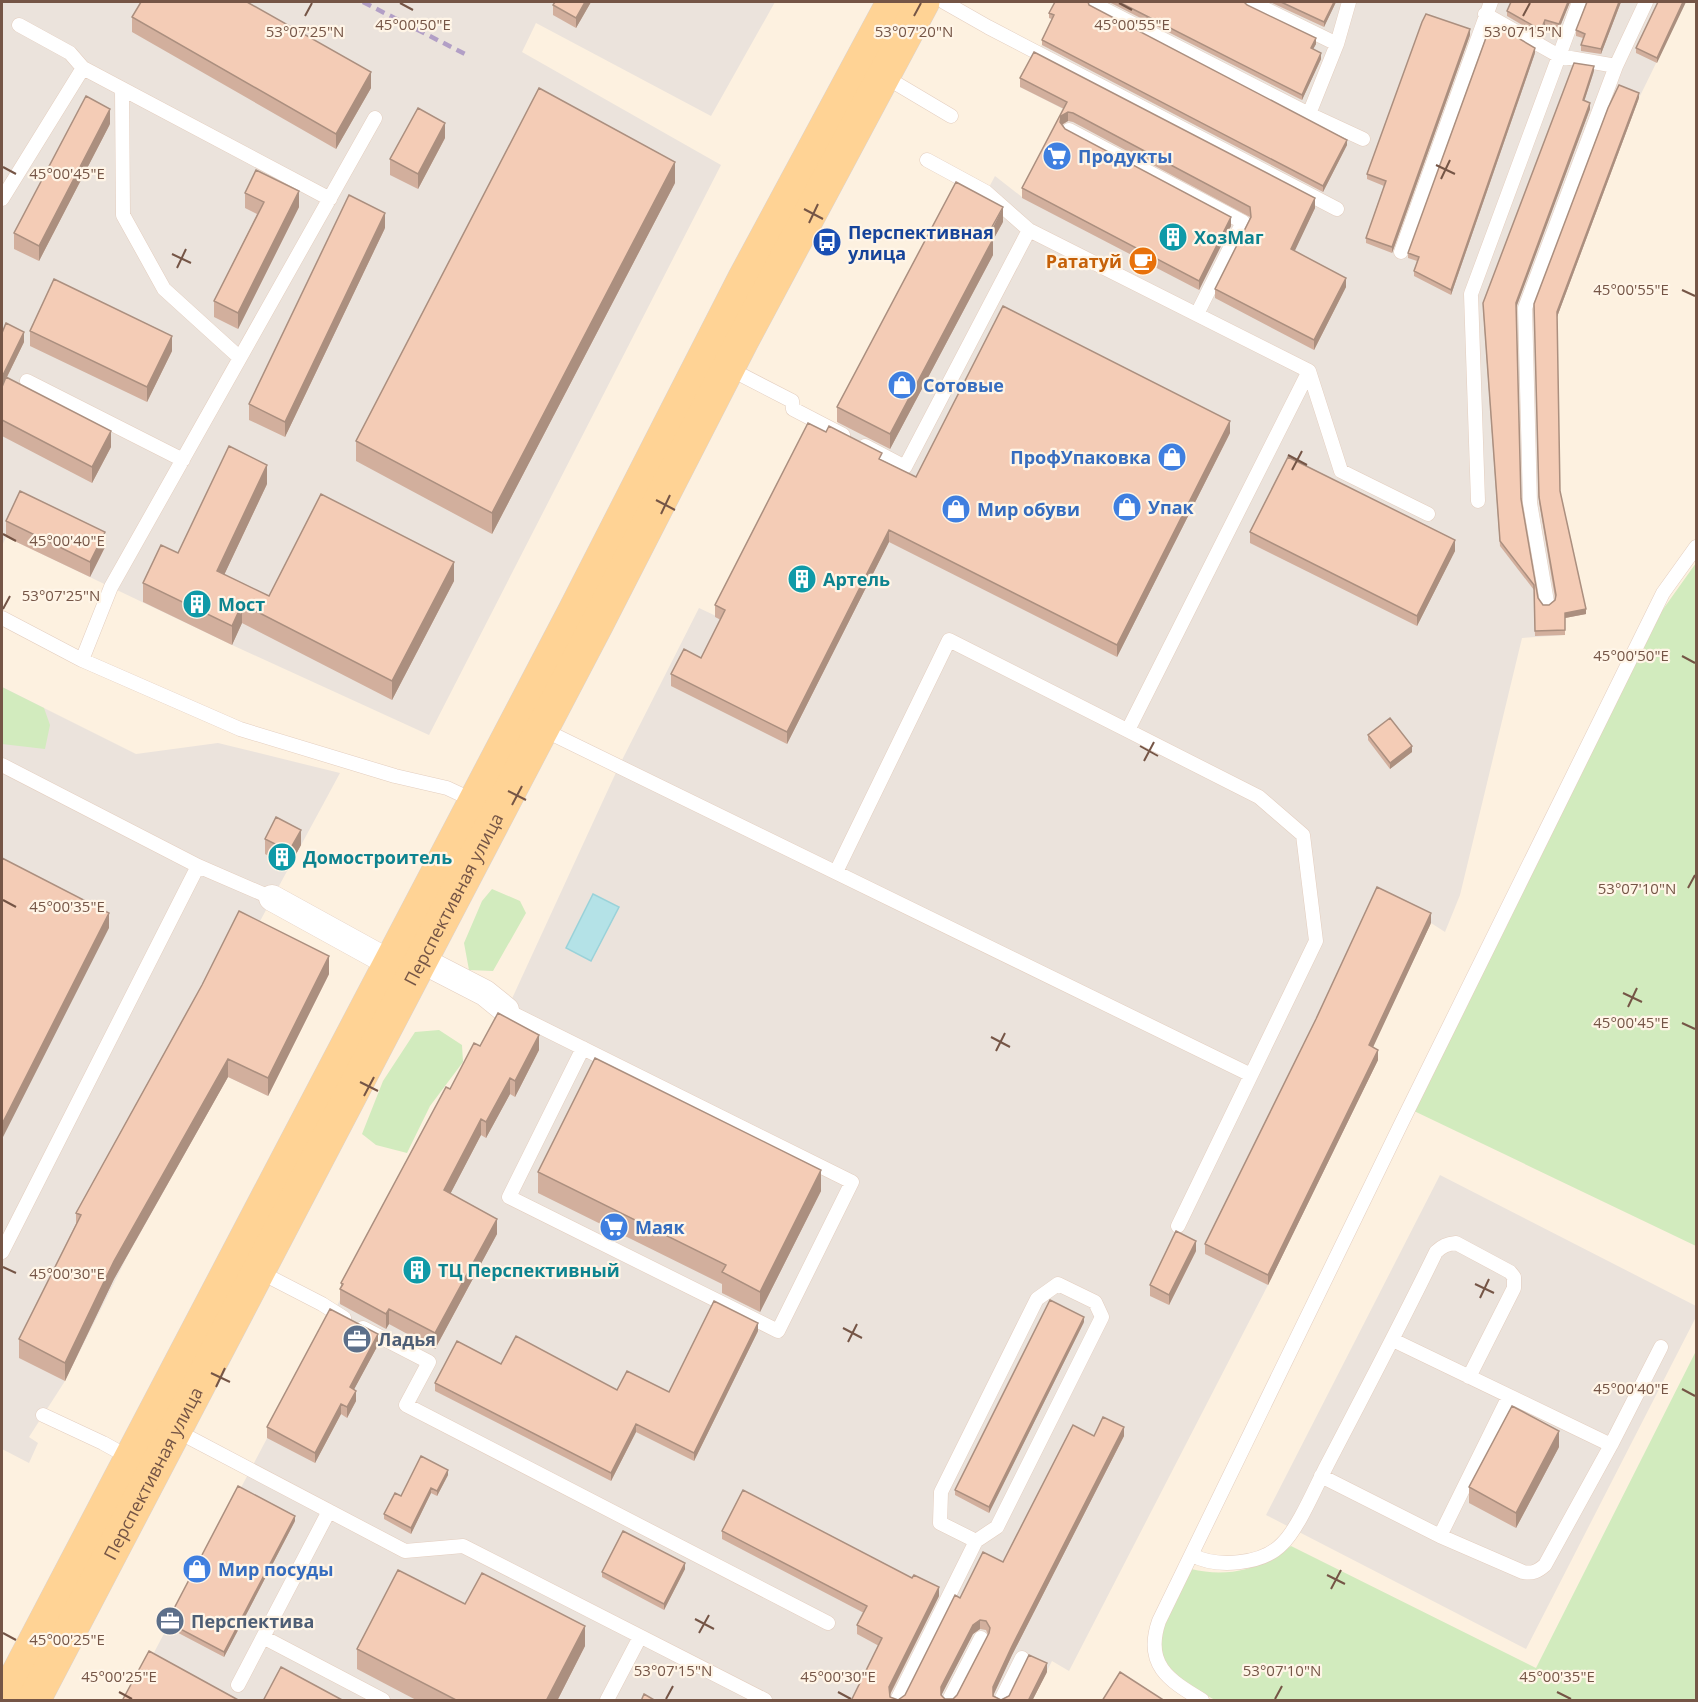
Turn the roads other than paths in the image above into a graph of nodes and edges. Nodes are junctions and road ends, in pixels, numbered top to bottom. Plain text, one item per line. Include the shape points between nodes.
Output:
1 (893, 2) edge
2 (923, 2) edge
3 (944, 2) edge
4 (1097, 2) edge
5 (1251, 2) edge
6 (1348, 2) edge
7 (1579, 2) edge
8 (1646, 2) edge
9 (1488, 8) edge
10 (19, 26) dead end
11 (1337, 44) junction
12 (1559, 56) junction
13 (1616, 66) junction
14 (83, 68) junction
15 (871, 69) junction
16 (122, 89) junction
17 (1309, 114) junction
18 (951, 116) dead end
19 (375, 118) dead end
20 (1070, 130) edge
21 (1363, 139) dead end
22 (927, 160) dead end
23 (2, 199) edge
24 (330, 199) junction
25 (1337, 209) dead end
26 (1029, 230) junction
27 (1401, 252) dead end
28 (1197, 314) junction
29 (240, 358) junction
30 (728, 368) junction
31 (1309, 371) junction
32 (27, 381) dead end
33 (183, 460) junction
34 (1478, 501) dead end
35 (1428, 514) dead end
36 (1696, 547) edge
37 (1547, 602) edge
38 (2, 618) edge
39 (82, 660) junction
40 (530, 723) junction
41 (1128, 730) junction
42 (2, 765) edge
43 (486, 807) junction
44 (198, 866) junction
45 (836, 872) junction
46 (272, 898) joint
47 (405, 962) junction
48 (507, 1010) joint
49 (583, 1048) junction
50 (1251, 1075) junction
51 (1178, 1226) dead end
52 (2, 1252) edge
53 (247, 1264) junction
54 (1393, 1340) junction
55 (1661, 1347) dead end
56 (1469, 1377) junction
57 (1509, 1396) junction
58 (43, 1415) dead end
59 (164, 1423) junction
60 (1611, 1445) junction
61 (142, 1465) junction
62 (1321, 1476) junction
63 (329, 1511) junction
64 (1440, 1536) junction
65 (976, 1541) junction
66 (1192, 1555) junction
67 (828, 1623) dead end
68 (263, 1637) junction
69 (640, 1637) junction
70 (981, 1638) dead end
71 (1022, 1658) dead end
72 (238, 1685) dead end
73 (4, 1701) edge
74 (34, 1701) edge
75 (383, 1701) edge
76 (607, 1701) edge
77 (765, 1701) edge
78 (897, 1701) edge
79 (949, 1701) edge
80 (1001, 1701) edge
81 (1202, 1701) edge

1 - 15 main road, Перспективная улица
2 - 15 main road, Перспективная улица
3 - 25 lane
4 - 17 lane
5 - 11 lane
6 - 11 lane
7 - 12 lane
8 - 13 lane
9 - 12 lane
9 - 27 lane
10 - 14 lane via 70,52
11 - 17 lane
12 - 13 lane
12 - 34 lane via 1472,294
13 - 37 lane via 1525,308 1530,503
14 - 16 lane
14 - 23 lane
15 - 18 lane
15 - 30 main road, Перспективная улица
15 - 40 main road, Перспективная улица via 744,279
16 - 24 lane
16 - 29 lane via 123,215 164,289
17 - 21 lane
19 - 24 lane
20 - 28 lane via 1243,222
22 - 26 lane via 986,192
24 - 29 lane
26 - 28 lane
26 - 30 lane via 905,466 793,409 792,401
28 - 31 lane
29 - 33 lane
30 - 40 main road, Перспективная улица
31 - 35 lane via 1341,471
31 - 41 lane
32 - 33 lane
33 - 39 lane via 111,587
36 - 66 lane via 1663,593
38 - 39 lane
39 - 43 lane via 240,729 447,788
40 - 43 main road, Перспективная улица
40 - 45 lane
41 - 45 lane via 949,640
41 - 50 lane via 1259,797 1303,835 1316,941
42 - 44 lane
43 - 47 main road, Перспективная улица
44 - 46 lane
44 - 52 lane
45 - 50 lane
46 - 47 street
47 - 48 street via 485,993
47 - 53 main road, Перспективная улица
48 - 49 lane
49 - 49 lane via 852,1182 778,1330 509,1197
50 - 51 lane
53 - 59 main road, Перспективная улица
53 - 67 lane via 429,1362 406,1405
54 - 56 lane
54 - 56 lane via 1436,1252 1456,1243 1510,1272 1515,1282
54 - 62 lane
55 - 60 lane
56 - 57 lane
57 - 60 lane
57 - 64 lane
58 - 61 lane
59 - 61 main road, Перспективная улица
59 - 63 lane
60 - 64 lane via 1545,1565 1538,1571 1523,1572
61 - 73 main road, Перспективная улица
61 - 74 main road, Перспективная улица
62 - 64 lane
62 - 66 lane via 1290,1535 1270,1553 1227,1563 1210,1563
63 - 68 lane
63 - 69 lane via 405,1551 462,1546
65 - 65 lane via 997,1527 1102,1317 1095,1302 1058,1284 1037,1299 941,1492 940,1523
65 - 78 lane
66 - 81 lane via 1159,1621 1153,1647 1165,1675
68 - 72 lane
68 - 75 lane
69 - 76 lane
69 - 77 lane
70 - 79 lane
71 - 80 lane

